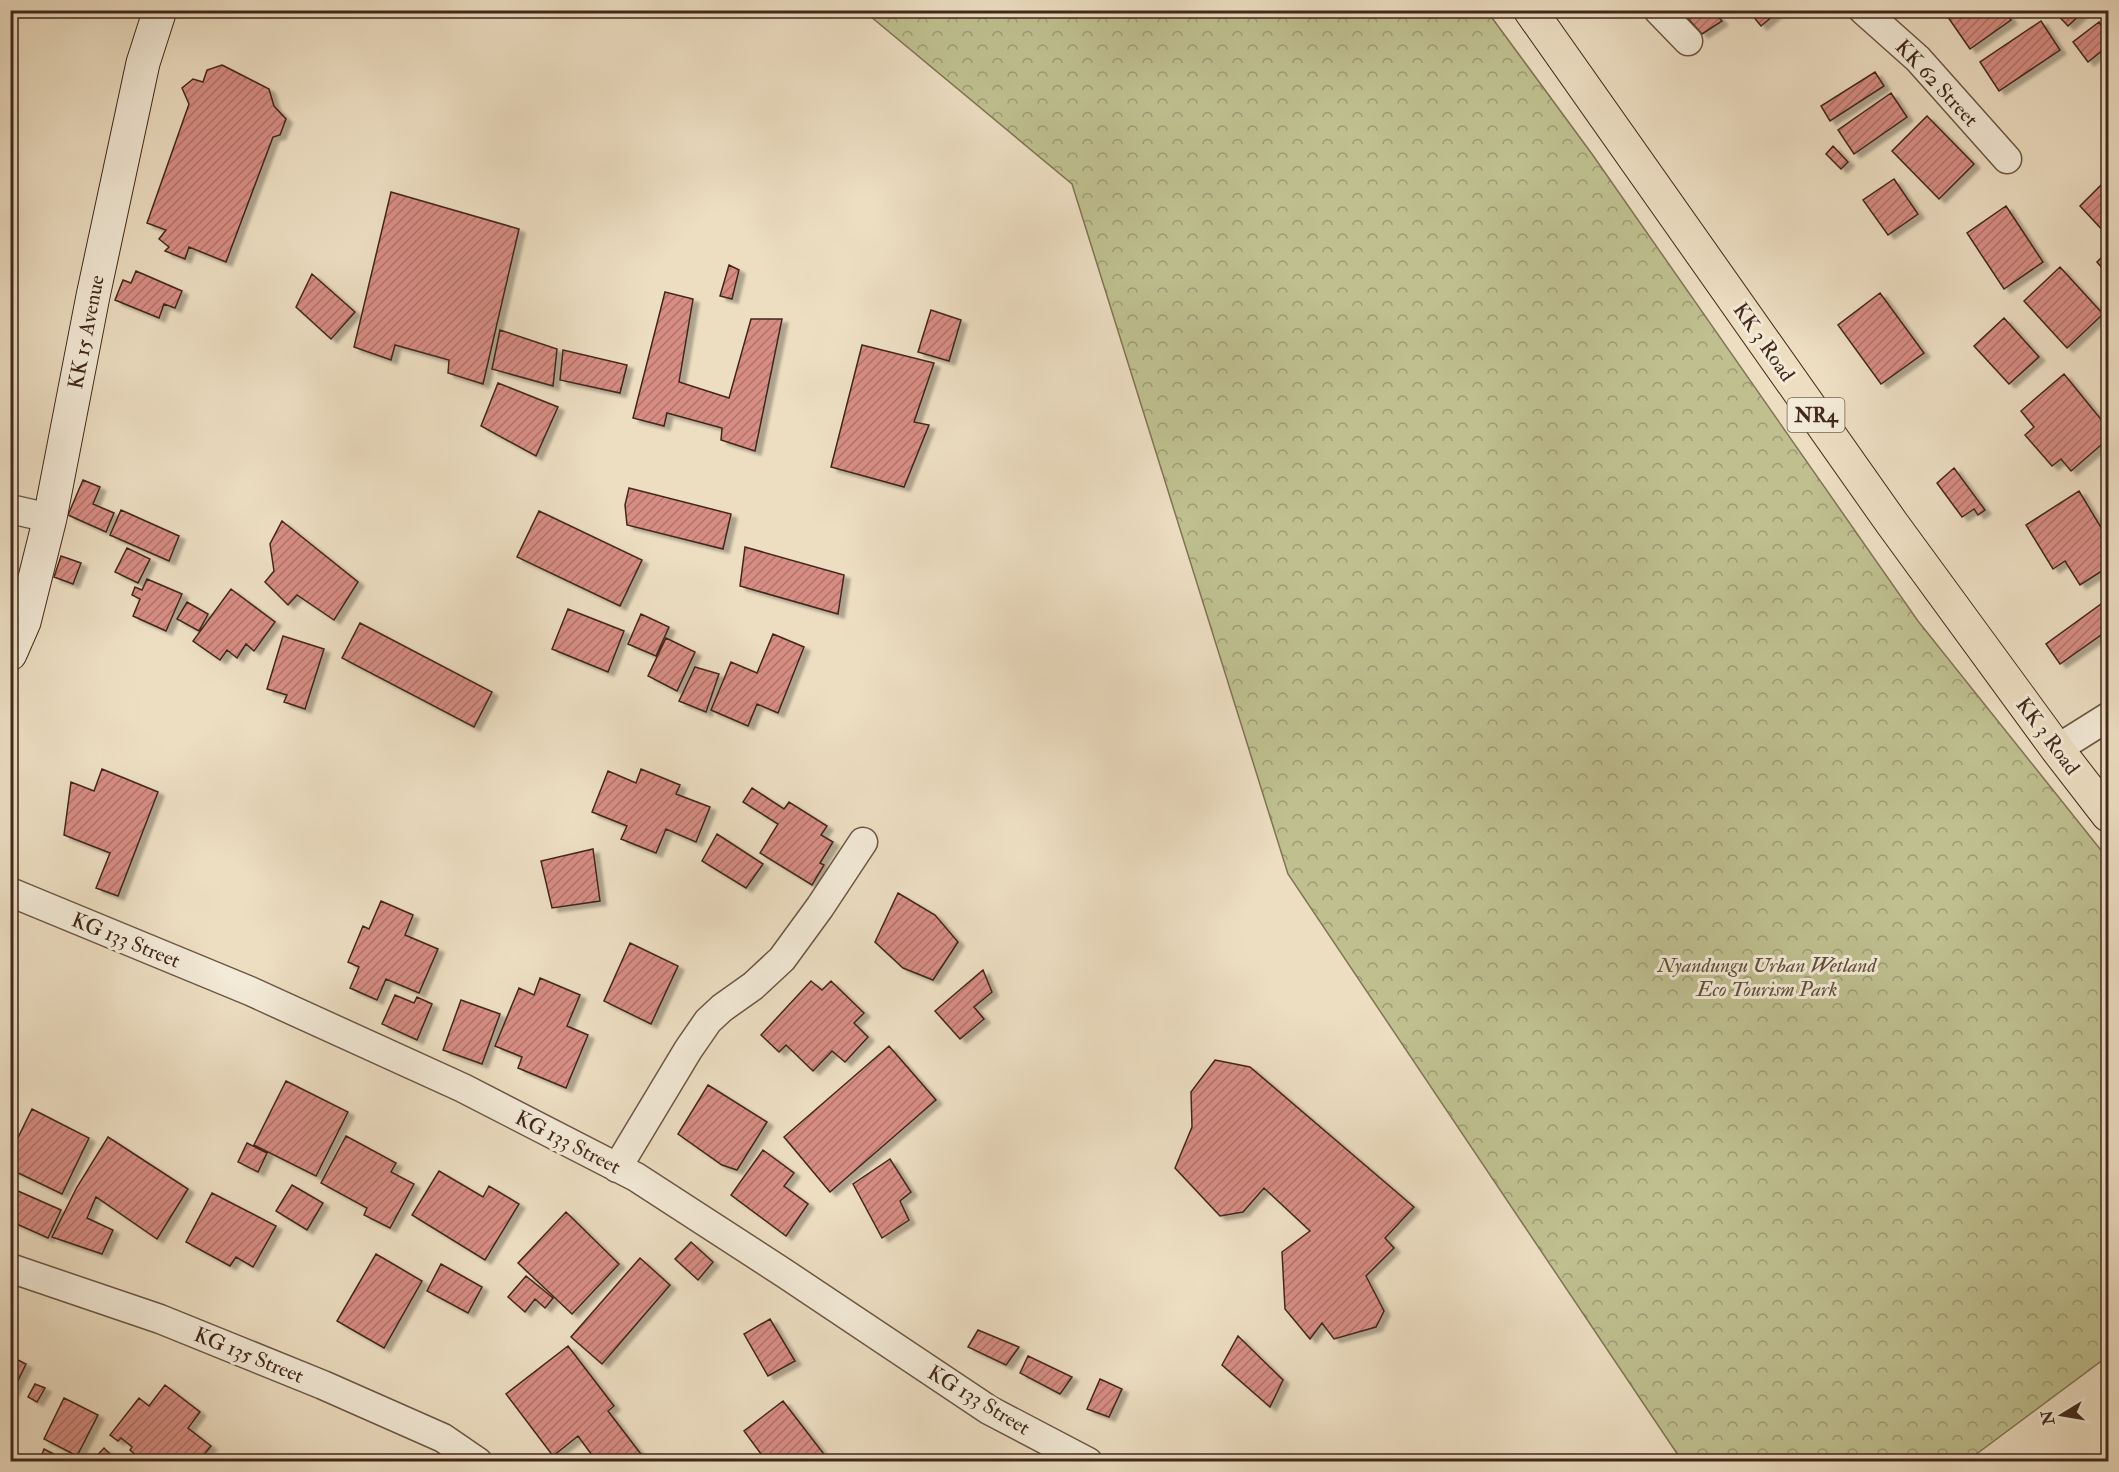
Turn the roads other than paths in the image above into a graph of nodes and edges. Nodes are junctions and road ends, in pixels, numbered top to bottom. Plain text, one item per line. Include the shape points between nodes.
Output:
1 (160, 10) edge
2 (1530, 10) edge
3 (1658, 10) edge
4 (1863, 10) edge
5 (1688, 42) dead end
6 (2007, 159) dead end
7 (10, 508) edge
8 (50, 519) junction
9 (10, 654) edge
10 (2109, 717) edge
11 (2056, 749) junction
12 (2109, 815) edge
13 (863, 842) dead end
14 (10, 892) edge
15 (616, 1167) junction
16 (10, 1268) edge
17 (478, 1461) edge
18 (1088, 1461) edge

1 - 8 street, KK 15 Avenue via 135,98
2 - 11 highway, KK 3 Road / NR4
3 - 5 street
4 - 6 street, KK 62 Street via 1918,59
7 - 8 street
8 - 9 street, KK 15 Avenue via 24,622
10 - 11 street
11 - 12 highway, KK 3 Road / NR4
13 - 15 street via 782,958 708,1021
14 - 15 street, KG 133 Street via 271,1000 463,1088
15 - 18 street, KG 133 Street via 989,1410
16 - 17 street, KG 135 Street via 160,1319 323,1384 443,1438

